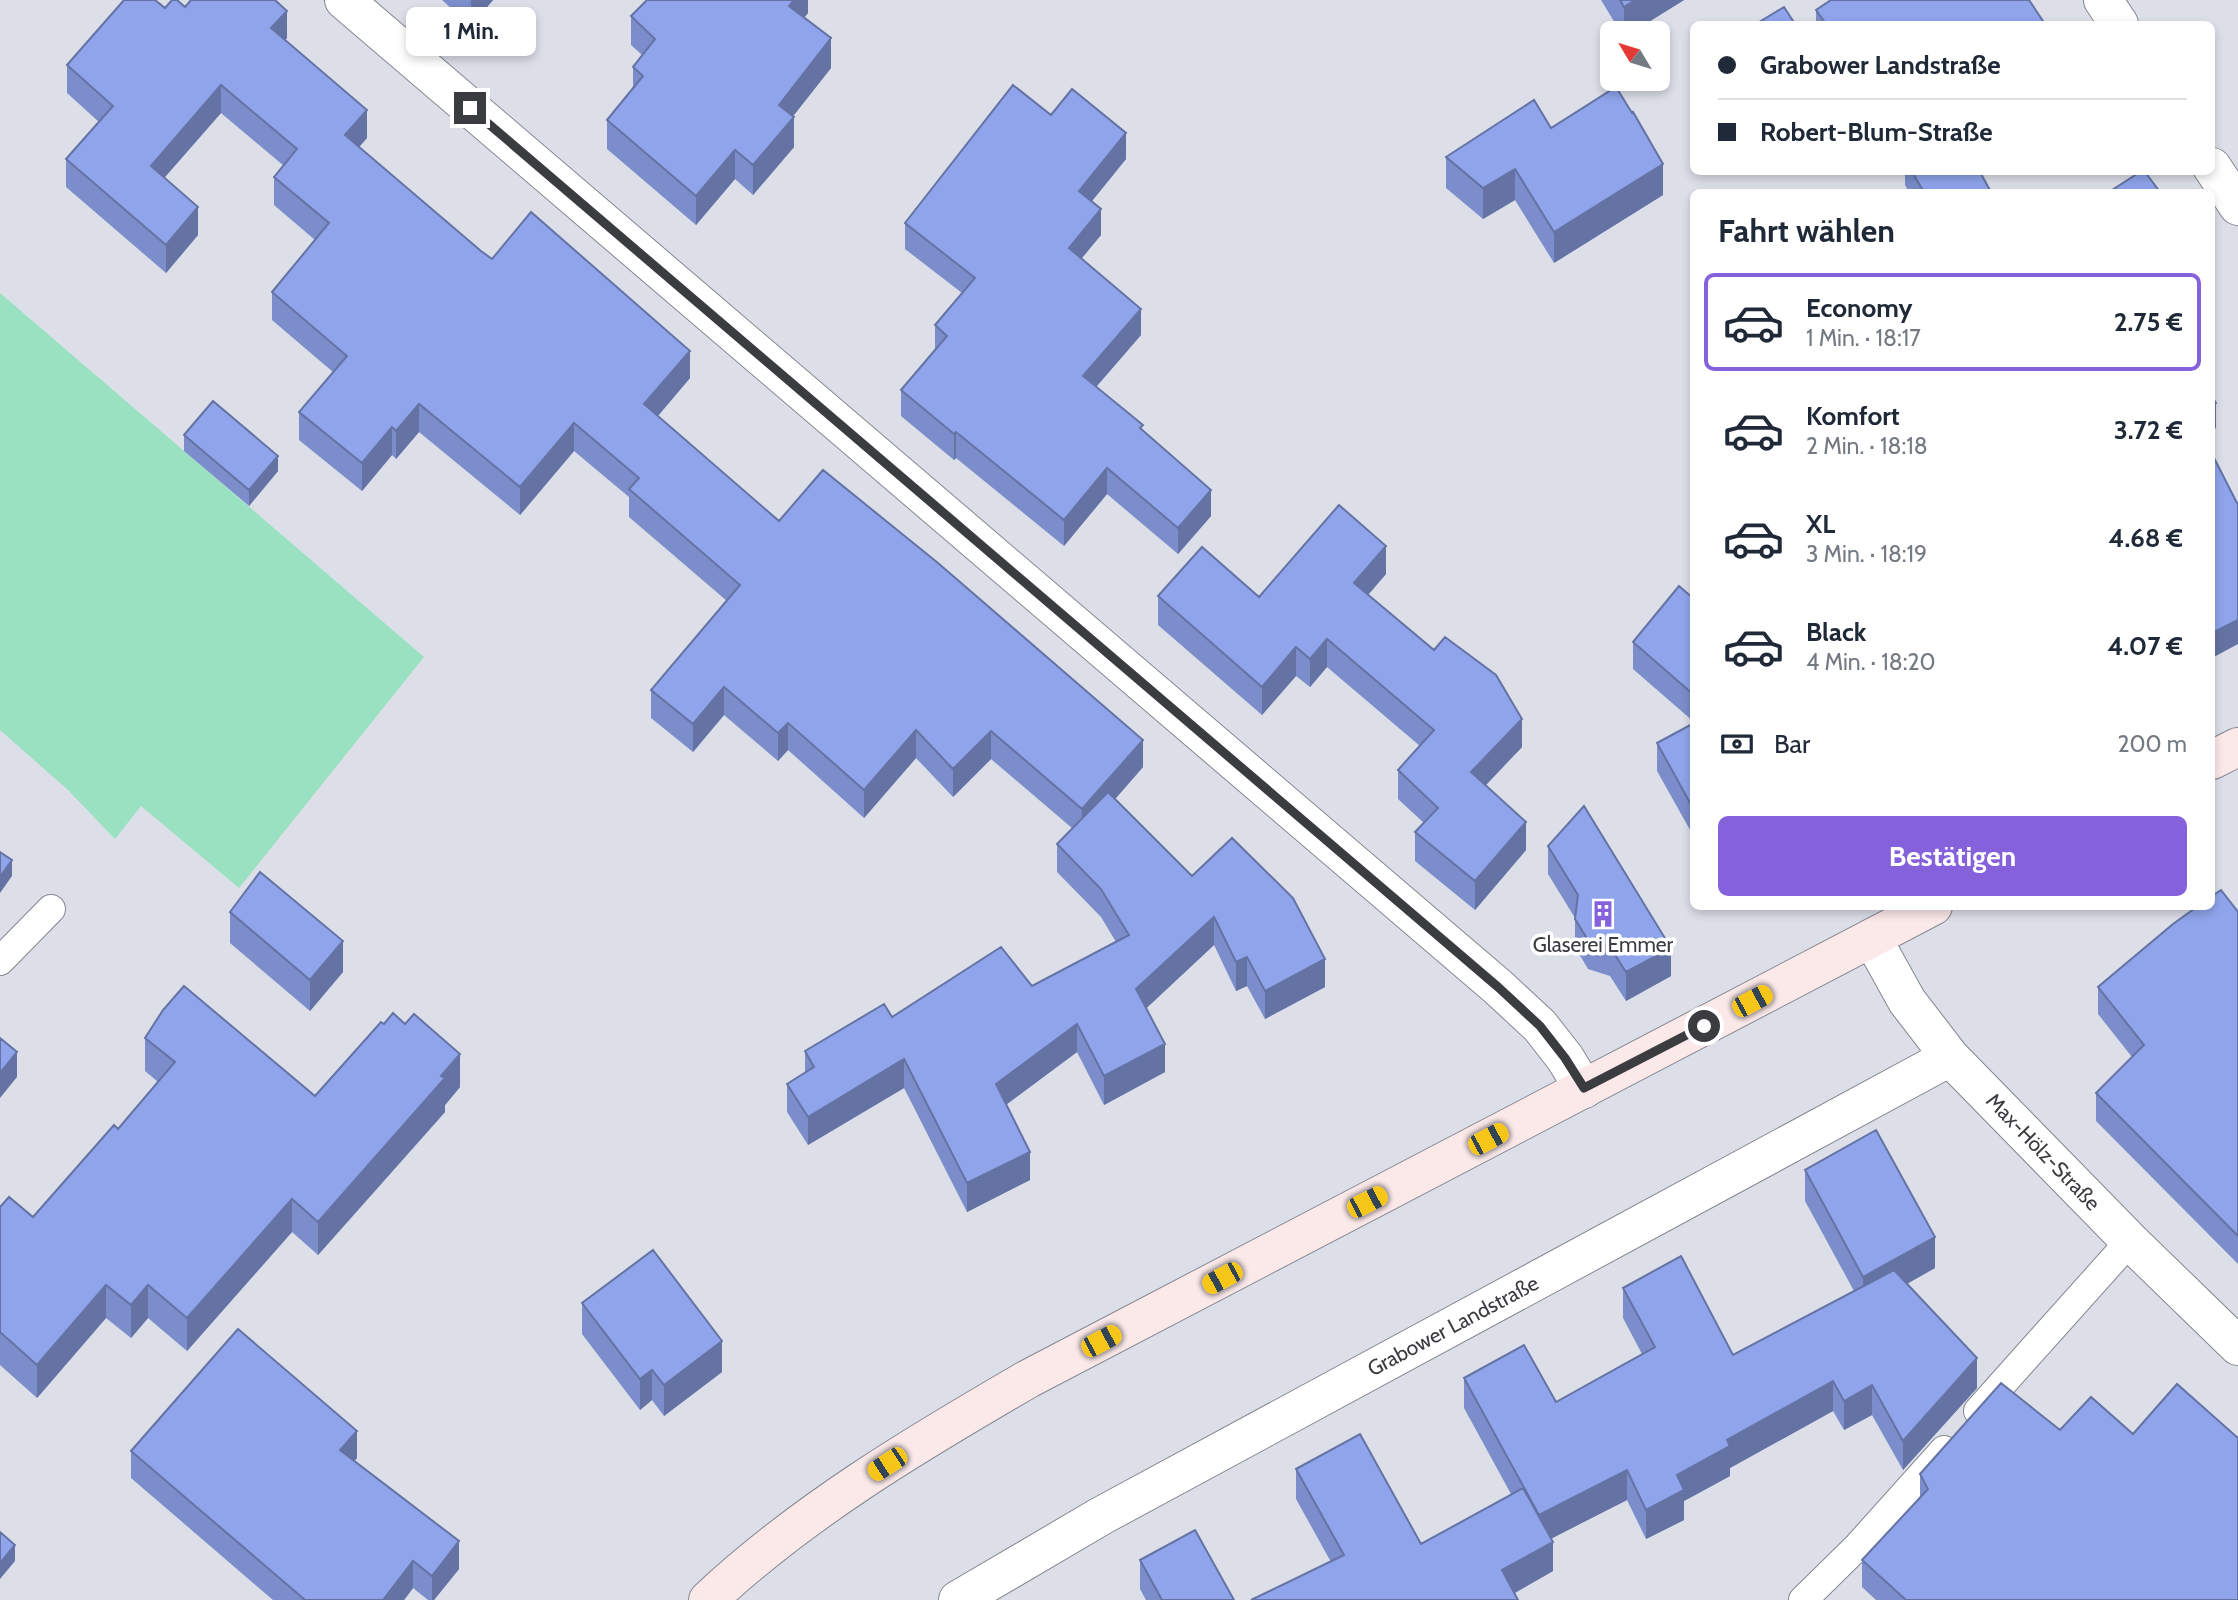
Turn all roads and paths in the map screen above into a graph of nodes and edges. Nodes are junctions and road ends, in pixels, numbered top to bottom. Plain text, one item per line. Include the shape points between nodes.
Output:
1 (344, 0) edge
2 (2103, 0) edge
3 (2117, 21) edge
4 (2215, 172) edge
5 (2238, 206) edge
6 (2238, 747) edge
7 (2215, 758) edge
8 (51, 909) dead end
9 (1925, 910) edge
10 (1872, 938) junction
11 (0, 961) edge
12 (1950, 1057) junction
13 (1584, 1088) junction
14 (2130, 1241) junction
15 (2238, 1346) edge
16 (708, 1600) edge
17 (958, 1600) edge
18 (1803, 1600) edge

1 - 13 street via 1498,987 1540,1026
2 - 3 street
4 - 5 street
6 - 7 main road
8 - 11 lane
9 - 10 main road
10 - 12 street, Max-Hölz-Straße via 1907,1001
10 - 13 main road
12 - 14 street, Max-Hölz-Straße
12 - 17 street, Grabower Landstraße via 1113,1510
13 - 16 main road via 1028,1379 951,1424 844,1492 741,1569
14 - 15 street, Max-Hölz-Straße
14 - 18 lane via 1857,1547

